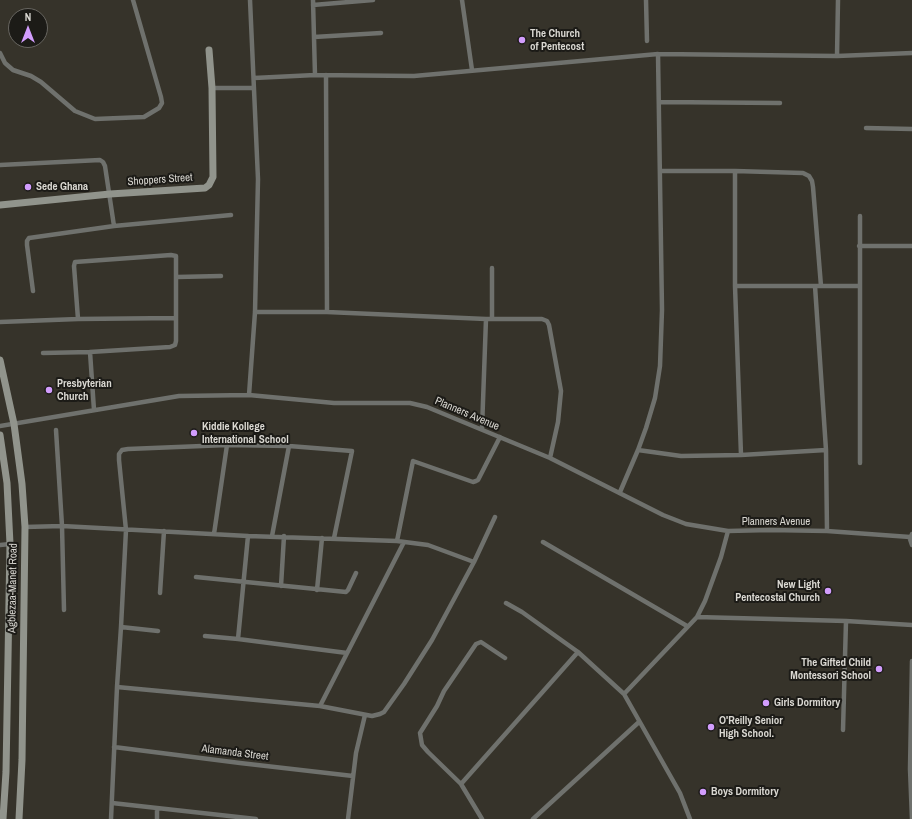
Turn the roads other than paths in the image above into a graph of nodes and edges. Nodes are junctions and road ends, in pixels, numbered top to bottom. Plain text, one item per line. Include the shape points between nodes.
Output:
1 (133, 0) edge
2 (250, 0) edge
3 (373, 0) edge
4 (462, 0) edge
5 (646, 0) edge
6 (838, 0) edge
7 (313, 2) edge
8 (381, 33) dead end
9 (314, 37) junction
10 (647, 41) dead end
11 (209, 50) dead end
12 (0, 53) edge
13 (912, 53) edge
14 (658, 54) junction
15 (837, 56) junction
16 (472, 70) junction
17 (315, 75) junction
18 (326, 75) junction
19 (254, 78) junction
20 (212, 88) junction
21 (254, 88) junction
22 (659, 102) junction
23 (780, 103) dead end
24 (866, 128) dead end
25 (912, 129) edge
26 (0, 165) edge
27 (660, 171) junction
28 (735, 171) junction
29 (110, 194) junction
30 (0, 205) edge
31 (231, 215) dead end
32 (860, 216) dead end
33 (114, 226) junction
34 (860, 246) junction
35 (912, 246) edge
36 (492, 268) dead end
37 (221, 276) dead end
38 (176, 277) junction
39 (735, 286) junction
40 (814, 286) junction
41 (821, 286) junction
42 (860, 286) junction
43 (33, 291) dead end
44 (255, 312) junction
45 (327, 312) junction
46 (176, 318) junction
47 (78, 319) junction
48 (486, 319) junction
49 (492, 319) junction
50 (0, 322) edge
51 (90, 352) junction
52 (43, 353) dead end
53 (0, 360) edge
54 (249, 395) junction
55 (94, 410) junction
56 (14, 424) junction
57 (0, 426) edge
58 (482, 429) junction
59 (56, 430) dead end
60 (0, 435) edge
61 (500, 437) junction
62 (227, 445) junction
63 (289, 446) junction
64 (638, 450) junction
65 (826, 450) junction
66 (741, 455) junction
67 (550, 458) junction
68 (860, 463) dead end
69 (620, 492) junction
70 (495, 517) dead end
71 (62, 526) junction
72 (25, 527) junction
73 (126, 530) junction
74 (164, 530) junction
75 (728, 531) junction
76 (827, 531) junction
77 (214, 534) junction
78 (911, 535) edge
79 (248, 536) junction
80 (272, 536) junction
81 (284, 536) junction
82 (322, 538) junction
83 (334, 538) junction
84 (396, 541) junction
85 (404, 542) junction
86 (543, 542) dead end
87 (10, 544) junction
88 (0, 545) edge
89 (912, 545) edge
90 (474, 562) junction
91 (356, 573) dead end
92 (196, 577) dead end
93 (243, 582) junction
94 (281, 586) junction
95 (318, 590) junction
96 (160, 593) dead end
97 (506, 603) dead end
98 (64, 610) dead end
99 (697, 617) junction
100 (846, 621) junction
101 (912, 625) edge
102 (687, 626) junction
103 (121, 627) junction
104 (158, 631) dead end
105 (205, 636) dead end
106 (238, 638) junction
107 (578, 652) junction
108 (347, 653) junction
109 (505, 658) dead end
110 (912, 661) edge
111 (117, 687) junction
112 (624, 694) junction
113 (320, 706) junction
114 (365, 715) junction
115 (639, 722) junction
116 (842, 730) dead end
117 (114, 747) junction
118 (3, 772) edge
119 (353, 776) junction
120 (461, 784) junction
121 (112, 803) junction
122 (157, 809) junction
123 (210, 817) edge
124 (3, 819) edge
125 (19, 819) edge
126 (111, 819) edge
127 (157, 819) edge
128 (256, 819) edge
129 (348, 819) edge
130 (482, 819) edge
131 (533, 819) edge
132 (690, 819) edge
133 (912, 819) edge

1 - 12 street via 162,103 159,108 144,117 95,119 75,111 32,76 13,70 5,63
2 - 19 street
3 - 7 street
4 - 16 street
5 - 10 street
6 - 15 street
7 - 9 street
8 - 9 street
9 - 17 street
11 - 20 main road, Shoppers Street
13 - 15 street
14 - 15 street
14 - 16 street
14 - 22 street
16 - 18 street via 414,76
17 - 18 street
17 - 19 street
18 - 45 street
19 - 21 street
20 - 21 street
20 - 29 main road, Shoppers Street via 213,177 209,185 205,188
21 - 44 street via 258,179
22 - 23 street
22 - 27 street
24 - 25 street
26 - 29 street via 100,160 105,166
27 - 28 street
27 - 64 street via 660,366 655,398
28 - 39 street
28 - 41 street via 803,173 809,176 813,186
29 - 30 main road, Shoppers Street
29 - 33 street
31 - 33 street
32 - 34 street
33 - 43 street via 29,238 27,245
34 - 35 street
34 - 42 street
36 - 49 street
37 - 38 street
38 - 46 street
38 - 47 street via 176,256 171,255 75,262
39 - 40 street
39 - 66 street
40 - 41 street
40 - 65 street
41 - 42 street
42 - 68 street
44 - 45 street
44 - 54 street
45 - 48 street
46 - 47 street
46 - 51 street via 175,346
47 - 50 street
48 - 49 street
48 - 58 street
49 - 67 street via 547,321 561,390 558,422
51 - 52 street
51 - 55 street
53 - 56 main road, Agblezaa-Manet Road
54 - 55 street, Planners Avenue via 178,396
54 - 58 street, Planners Avenue via 334,403 410,403 427,407
55 - 56 street, Planners Avenue
56 - 57 street, Planners Avenue
56 - 72 main road, Agblezaa-Manet Road
58 - 61 street, Planners Avenue
59 - 71 street
60 - 87 main road, Agblezaa-Manet Road
61 - 67 street, Planners Avenue
61 - 84 street via 478,480 473,482 413,461
62 - 63 street
62 - 73 street via 122,450 119,460
62 - 77 street
63 - 80 street
63 - 83 street via 352,451
64 - 66 street via 681,456
64 - 69 street
65 - 66 street
65 - 76 street
67 - 69 street, Planners Avenue
69 - 75 street, Planners Avenue via 686,524
70 - 90 street
71 - 72 street
71 - 73 street
71 - 98 street
72 - 125 main road, Agblezaa-Manet Road
73 - 74 street
73 - 103 street
74 - 77 street
74 - 96 street
75 - 76 street, Planners Avenue
75 - 99 street via 706,601
76 - 78 street, Planners Avenue
77 - 79 street
78 - 89 street
79 - 80 street
79 - 93 street
80 - 81 street
81 - 82 street
81 - 94 street
82 - 83 street
82 - 95 street
83 - 84 street
84 - 85 street
85 - 90 street via 428,545
85 - 108 street
86 - 102 street
87 - 88 street
87 - 118 main road, Agblezaa-Manet Road
90 - 114 street via 432,640 392,701 384,712 376,716
91 - 95 street via 347,592
92 - 93 street
93 - 94 street
93 - 106 street
94 - 95 street
97 - 107 street
99 - 100 street
99 - 102 street
100 - 101 street
100 - 116 street
102 - 112 street
103 - 104 street
103 - 111 street
105 - 106 street
106 - 108 street
107 - 112 street
107 - 120 street
108 - 113 street
109 - 120 street via 481,642 476,644 444,691 420,733 422,745
110 - 133 street
111 - 113 street
111 - 117 street
112 - 115 street
113 - 114 street
114 - 119 street
115 - 131 street
115 - 132 street via 680,793
117 - 119 street, Alamanda Street
117 - 121 street
118 - 124 main road, Agblezaa-Manet Road
119 - 129 street
120 - 130 street
121 - 122 street
121 - 126 street
122 - 123 street
122 - 127 street
123 - 128 street

